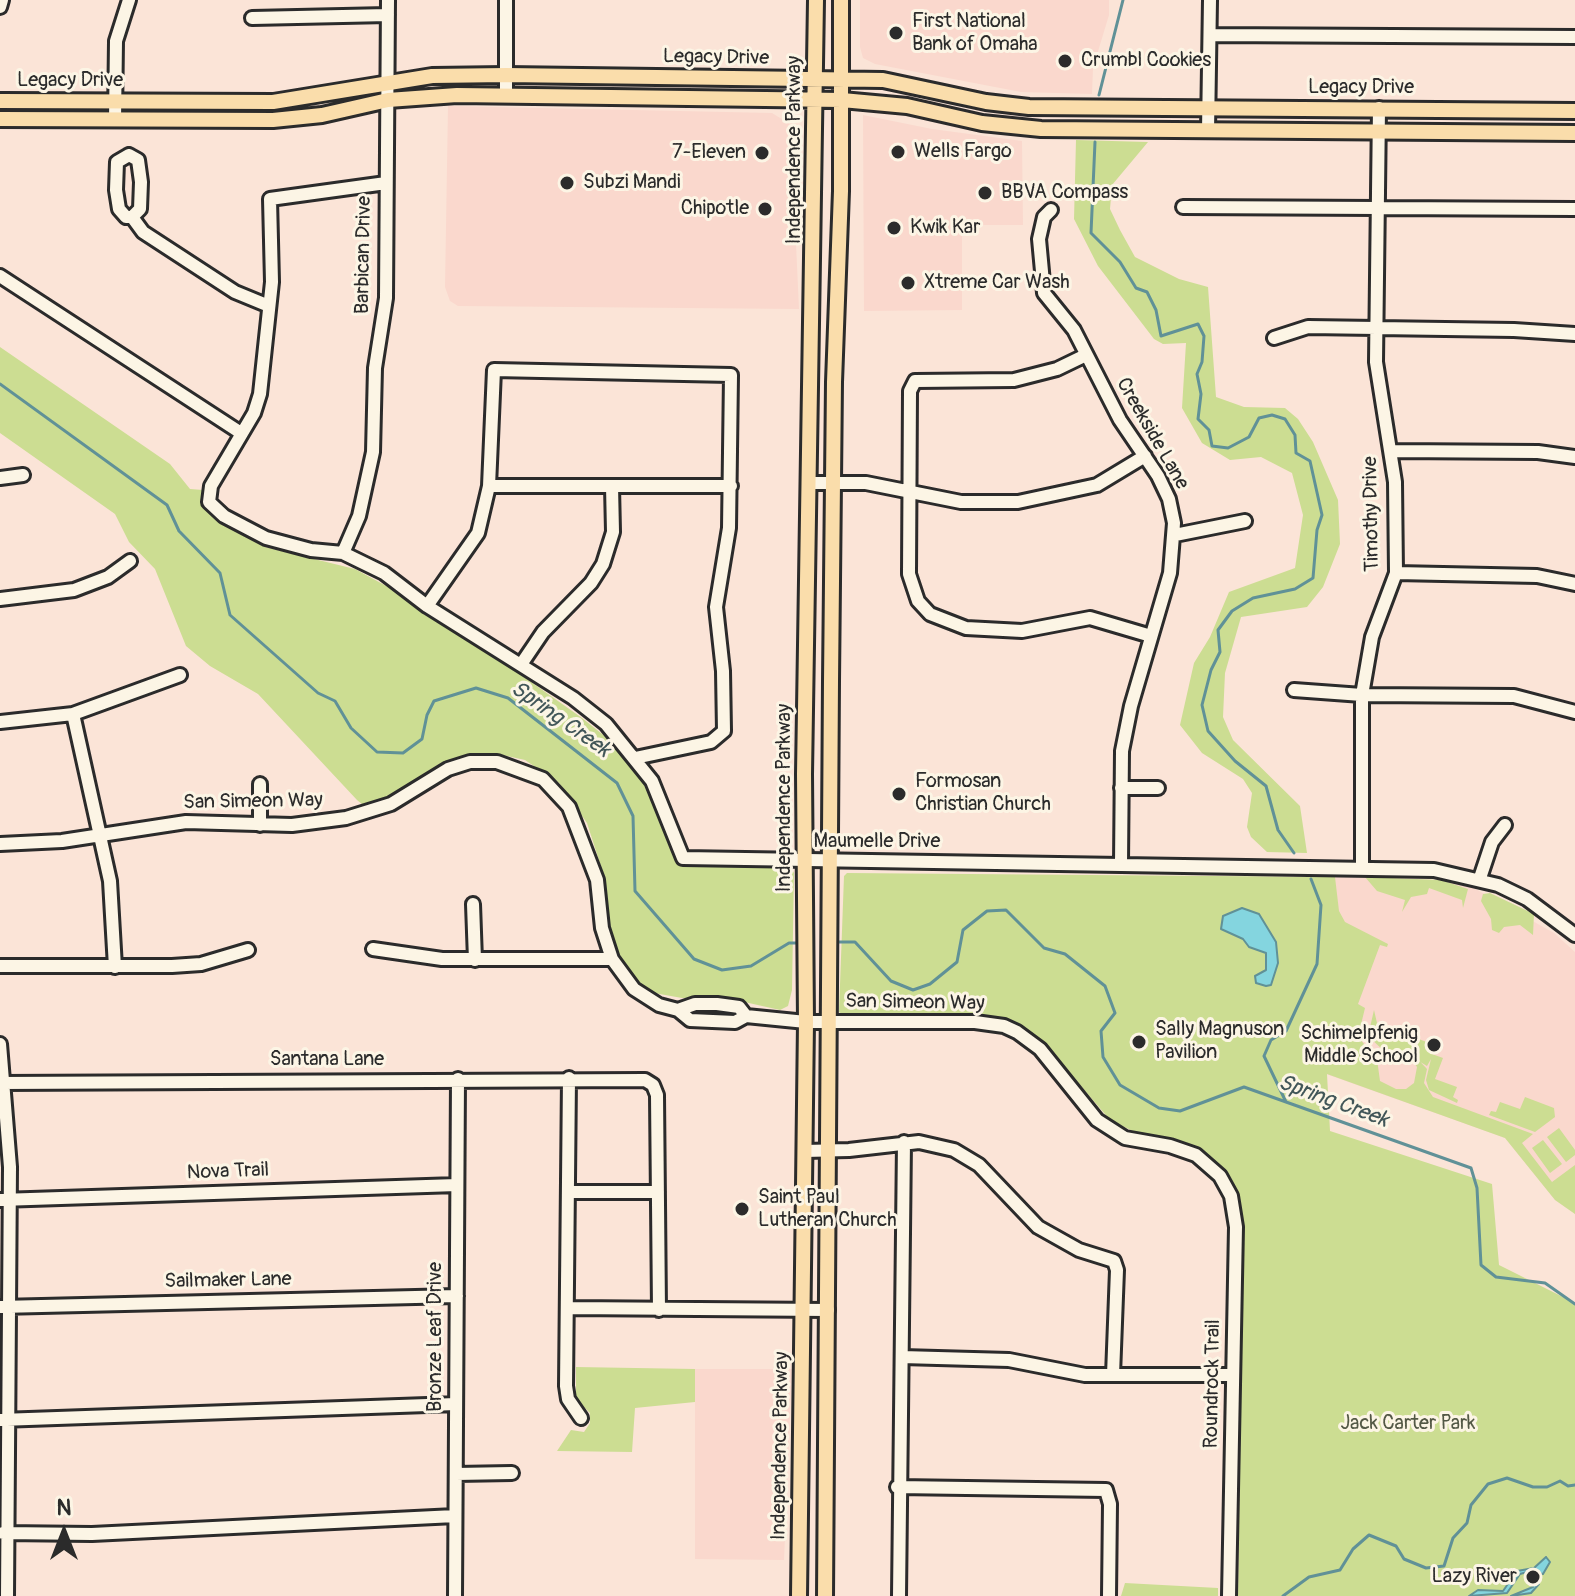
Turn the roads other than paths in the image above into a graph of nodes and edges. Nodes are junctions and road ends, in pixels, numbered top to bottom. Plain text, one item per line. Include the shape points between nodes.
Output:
1 (2, 0) edge
2 (129, 0) edge
3 (388, 0) edge
4 (506, 0) edge
5 (816, 0) edge
6 (841, 0) edge
7 (1210, 0) edge
8 (0, 7) edge
9 (388, 15) junction
10 (252, 18) dead end
11 (1210, 35) junction
12 (1575, 37) edge
13 (506, 75) junction
14 (581, 77) junction
15 (693, 77) junction
16 (815, 79) junction
17 (842, 79) junction
18 (388, 81) junction
19 (506, 96) junction
20 (581, 98) junction
21 (641, 98) junction
22 (116, 100) junction
23 (388, 100) junction
24 (813, 100) junction
25 (842, 100) junction
26 (0, 101) edge
27 (986, 102) junction
28 (1209, 108) junction
29 (1379, 108) junction
30 (1575, 111) edge
31 (0, 119) edge
32 (115, 120) junction
33 (982, 123) junction
34 (1208, 131) junction
35 (1379, 131) junction
36 (1575, 133) edge
37 (386, 183) junction
38 (1183, 207) dead end
39 (1377, 207) junction
40 (1575, 209) edge
41 (1051, 210) dead end
42 (132, 217) dead end
43 (814, 253) junction
44 (840, 255) junction
45 (0, 276) edge
46 (269, 306) junction
47 (1376, 327) junction
48 (1575, 334) edge
49 (1274, 338) dead end
50 (1086, 355) junction
51 (241, 433) junction
52 (1392, 451) junction
53 (1145, 456) junction
54 (1575, 457) edge
55 (23, 475) dead end
56 (0, 478) edge
57 (809, 483) junction
58 (834, 483) junction
59 (489, 486) junction
60 (612, 486) junction
61 (731, 486) junction
62 (909, 492) junction
63 (1245, 521) dead end
64 (1175, 535) junction
65 (343, 553) junction
66 (130, 561) dead end
67 (1396, 573) junction
68 (1575, 584) edge
69 (0, 599) edge
70 (427, 606) junction
71 (1151, 636) junction
72 (522, 663) junction
73 (180, 675) dead end
74 (1294, 690) dead end
75 (1362, 695) junction
76 (1575, 712) edge
77 (73, 714) junction
78 (0, 722) edge
79 (635, 758) junction
80 (260, 784) dead end
81 (1121, 788) junction
82 (1158, 788) dead end
83 (260, 825) junction
84 (1505, 825) dead end
85 (101, 834) junction
86 (0, 844) edge
87 (805, 862) junction
88 (830, 863) junction
89 (1121, 864) junction
90 (1362, 868) junction
91 (1480, 878) junction
92 (473, 904) dead end
93 (1575, 935) edge
94 (373, 949) dead end
95 (248, 950) dead end
96 (612, 959) junction
97 (475, 960) junction
98 (0, 966) edge
99 (115, 967) junction
100 (806, 1022) junction
101 (830, 1022) junction
102 (0, 1044) edge
103 (569, 1078) junction
104 (458, 1079) junction
105 (2, 1083) edge
106 (904, 1142) junction
107 (804, 1151) junction
108 (829, 1151) junction
109 (1220, 1176) joint
110 (457, 1185) junction
111 (569, 1192) junction
112 (658, 1192) junction
113 (4, 1200) edge
114 (457, 1296) junction
115 (4, 1307) edge
116 (568, 1308) junction
117 (659, 1310) junction
118 (828, 1310) junction
119 (802, 1311) junction
120 (902, 1357) junction
121 (1113, 1375) junction
122 (1233, 1375) junction
123 (456, 1404) junction
124 (581, 1418) dead end
125 (5, 1420) edge
126 (512, 1473) dead end
127 (456, 1474) junction
128 (897, 1487) junction
129 (800, 1497) junction
130 (826, 1498) junction
131 (455, 1516) junction
132 (4, 1533) edge
133 (7, 1596) edge
134 (455, 1596) edge
135 (799, 1596) edge
136 (825, 1596) edge
137 (899, 1596) edge
138 (1109, 1596) edge
139 (1229, 1596) edge

1 - 8 street
2 - 22 street via 116,41
3 - 9 street, Barbican Drive
4 - 13 street
5 - 16 main road, Independence Parkway
6 - 17 main road
7 - 11 street
9 - 10 street
9 - 18 street, Barbican Drive
11 - 12 street
11 - 28 street
13 - 14 main road, Legacy Drive
13 - 18 main road, Legacy Drive
13 - 19 street
14 - 15 main road, Legacy Drive
14 - 20 main road
15 - 16 main road, Legacy Drive
15 - 21 main road via 684,88 648,91
16 - 17 main road, Legacy Drive
16 - 24 main road, Independence Parkway
17 - 25 main road
17 - 27 main road, Legacy Drive via 914,85
18 - 22 main road, Legacy Drive via 273,102
18 - 23 street, Barbican Drive
19 - 20 main road, Legacy Drive
19 - 23 main road, Legacy Drive
20 - 21 main road, Legacy Drive
21 - 24 main road, Legacy Drive
22 - 26 main road, Legacy Drive
22 - 32 street
23 - 32 main road, Legacy Drive via 273,120
23 - 37 street, Barbican Drive
24 - 25 main road, Legacy Drive
24 - 43 main road, Independence Parkway
25 - 33 main road, Legacy Drive via 907,106
25 - 44 main road
27 - 28 main road, Legacy Drive
27 - 33 main road
28 - 29 main road, Legacy Drive
28 - 34 street
29 - 30 main road, Legacy Drive
29 - 35 street, Timothy Drive
31 - 32 main road, Legacy Drive
33 - 34 main road, Legacy Drive
34 - 35 main road, Legacy Drive
35 - 36 main road, Legacy Drive
35 - 39 street, Timothy Drive
37 - 46 street via 270,199
37 - 65 street, Barbican Drive via 386,298 375,368 373,452 359,516
38 - 39 street
39 - 40 street
39 - 47 street, Timothy Drive
41 - 50 street, Creekside Lane via 1039,239 1040,279
42 - 46 street via 143,232 225,285
43 - 44 main road
43 - 57 main road, Independence Parkway
44 - 58 main road
45 - 51 street
46 - 51 street via 258,403
47 - 48 street
47 - 49 street via 1308,327
47 - 52 street, Timothy Drive via 1377,378
50 - 53 street, Creekside Lane
50 - 62 street via 1014,380 915,381 910,391
51 - 65 street, Maumelle Drive via 211,486 209,502 266,538
52 - 54 street
52 - 67 street, Timothy Drive
53 - 62 street via 1097,485 1032,500 961,502
53 - 64 street, Creekside Lane via 1169,499
55 - 56 street
57 - 58 street
57 - 87 main road, Independence Parkway
58 - 62 street
58 - 88 main road
59 - 60 street
59 - 61 street via 494,370 731,375
59 - 70 street via 471,547
60 - 61 street
60 - 72 street via 613,532 603,564
61 - 79 street via 716,607 724,731 711,742
62 - 71 street via 909,574 918,601 930,614 983,631 1022,631 1090,618
63 - 64 street
64 - 71 street, Creekside Lane
65 - 70 street, Maumelle Drive via 384,573
66 - 69 street via 108,577 74,590
67 - 68 street via 1537,576
67 - 75 street, Timothy Drive via 1372,637
70 - 72 street, Maumelle Drive
71 - 81 street, Creekside Lane via 1126,726
72 - 79 street, Maumelle Drive via 595,714
73 - 77 street
74 - 75 street
75 - 76 street via 1514,696
75 - 90 street, Timothy Drive
77 - 78 street
77 - 85 street
79 - 87 street, Maumelle Drive via 652,781 683,858
80 - 83 street
81 - 82 street
81 - 89 street, Creekside Lane
83 - 85 street, San Simeon Way via 186,822
83 - 96 street, San Simeon Way via 367,813 448,769 483,761 512,765 543,779 569,807 597,880 602,928
84 - 91 street via 1492,842
85 - 86 street, San Simeon Way
85 - 99 street via 110,881
87 - 88 street, Maumelle Drive
87 - 100 main road, Independence Parkway
88 - 89 street, Maumelle Drive
88 - 101 main road
89 - 90 street, Maumelle Drive
90 - 91 street, Maumelle Drive via 1434,870
91 - 93 street, Maumelle Drive via 1527,899
92 - 97 street
94 - 97 street
95 - 99 street via 201,964
96 - 97 street
96 - 100 street, San Simeon Way via 634,989 659,1005 678,1010 717,1004 739,1007 746,1016
98 - 99 street
100 - 101 street, San Simeon Way
100 - 107 main road, Independence Parkway
101 - 108 main road
101 - 109 street, San Simeon Way via 1004,1026 1040,1049 1107,1127 1142,1143 1184,1150
102 - 105 street
103 - 104 street, Santana Lane
103 - 111 street
103 - 112 street, Santana Lane via 640,1078 653,1085
104 - 105 street, Santana Lane
104 - 110 street, Bronze Leaf Drive
105 - 113 street via 9,1128
106 - 108 street
106 - 120 street
106 - 121 street via 940,1145 967,1157 1038,1227 1079,1250 1114,1261
107 - 108 street
107 - 119 main road, Independence Parkway
108 - 118 main road
109 - 122 street, Roundrock Trail via 1235,1208
110 - 113 street, Nova Trail
110 - 114 street, Bronze Leaf Drive
111 - 112 street
111 - 116 street
112 - 117 street
113 - 115 street
114 - 115 street, Sailmaker Lane
114 - 123 street, Bronze Leaf Drive
115 - 125 street
116 - 117 street
116 - 124 street via 566,1386
117 - 119 street
118 - 119 street
118 - 130 main road
119 - 129 main road, Independence Parkway
120 - 121 street via 1009,1360 1067,1373
120 - 128 street
121 - 122 street
122 - 139 street, Roundrock Trail
123 - 125 street
123 - 127 street, Bronze Leaf Drive
125 - 132 street
126 - 127 street
127 - 131 street, Bronze Leaf Drive
128 - 137 street
128 - 138 street via 1106,1490
129 - 130 main road
129 - 135 main road, Independence Parkway
130 - 136 main road
131 - 132 street
131 - 134 street, Bronze Leaf Drive
132 - 133 street

